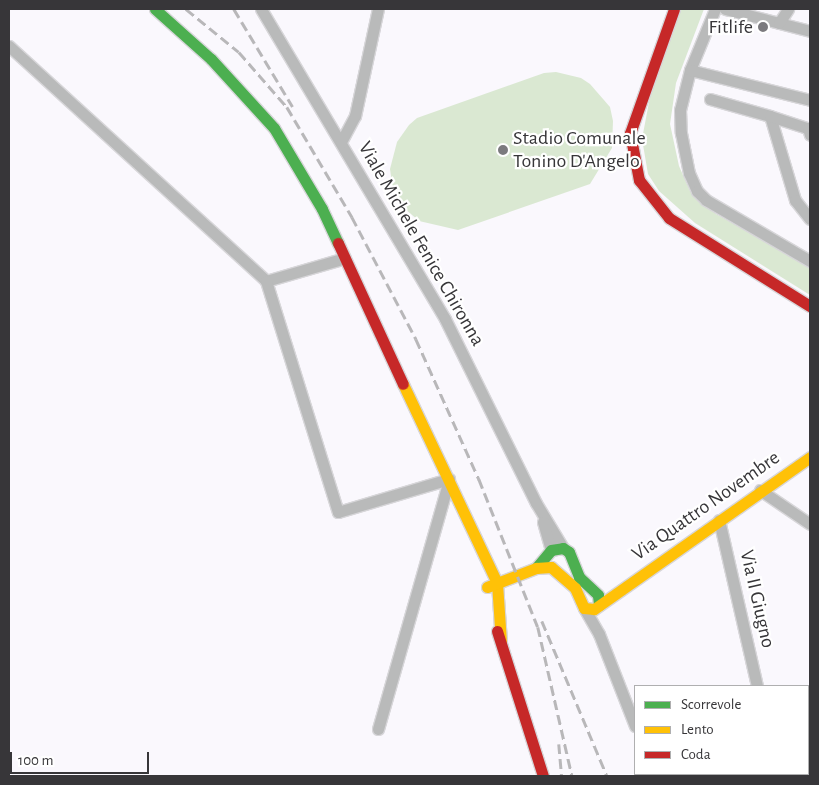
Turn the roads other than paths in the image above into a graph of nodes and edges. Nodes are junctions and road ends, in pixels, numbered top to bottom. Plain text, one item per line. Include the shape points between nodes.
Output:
1 (155, 9) edge
2 (261, 9) edge
3 (378, 9) edge
4 (674, 9) edge
5 (715, 9) edge
6 (724, 9) edge
7 (788, 9) edge
8 (780, 23) junction
9 (810, 31) edge
10 (9, 46) edge
11 (690, 70) junction
12 (710, 100) dead end
13 (810, 100) edge
14 (770, 116) junction
15 (810, 134) edge
16 (341, 142) junction
17 (810, 219) edge
18 (345, 258) junction
19 (809, 258) edge
20 (266, 281) junction
21 (810, 306) edge
22 (810, 457) edge
23 (449, 479) junction
24 (760, 490) junction
25 (536, 503) junction
26 (719, 520) junction
27 (810, 524) edge
28 (564, 548) junction
29 (571, 560) junction
30 (552, 561) junction
31 (510, 578) junction
32 (492, 585) junction
33 (623, 586) junction
34 (594, 591) junction
35 (498, 600) junction
36 (590, 605) junction
37 (501, 641) junction
38 (757, 685) edge
39 (634, 723) edge
40 (378, 728) dead end
41 (543, 776) edge

1 - 18 main road via 211,59 274,128 322,209
2 - 16 street, Viale Michele Fenice Chironna
3 - 16 street via 355,116
4 - 21 main road via 630,133 639,180 669,218
5 - 11 street
6 - 8 street
7 - 8 street
8 - 9 street
10 - 20 street
11 - 13 street
11 - 19 street via 680,110 681,133 686,164 697,191 706,200
12 - 14 street
14 - 15 street via 808,128
14 - 17 street via 795,200
16 - 25 street, Viale Michele Fenice Chironna via 445,318
18 - 20 street
18 - 23 main road
20 - 23 street via 338,512
22 - 24 main road, Via Quattro Novembre
23 - 32 main road via 485,552
23 - 40 street
24 - 26 main road, Via Quattro Novembre
24 - 27 street
25 - 28 street
25 - 30 street
26 - 33 main road, Via Quattro Novembre
26 - 38 street, Via II Giugno
28 - 29 main road
28 - 30 main road
29 - 30 main road via 565,569
29 - 34 main road via 579,577
30 - 31 main road
30 - 36 main road
31 - 32 main road
31 - 35 main road
32 - 35 main road
32 - 37 main road
33 - 34 main road, Via Quattro Novembre
33 - 36 main road, Via Quattro Novembre
34 - 36 main road via 585,592
35 - 37 main road
36 - 39 street
37 - 41 main road

